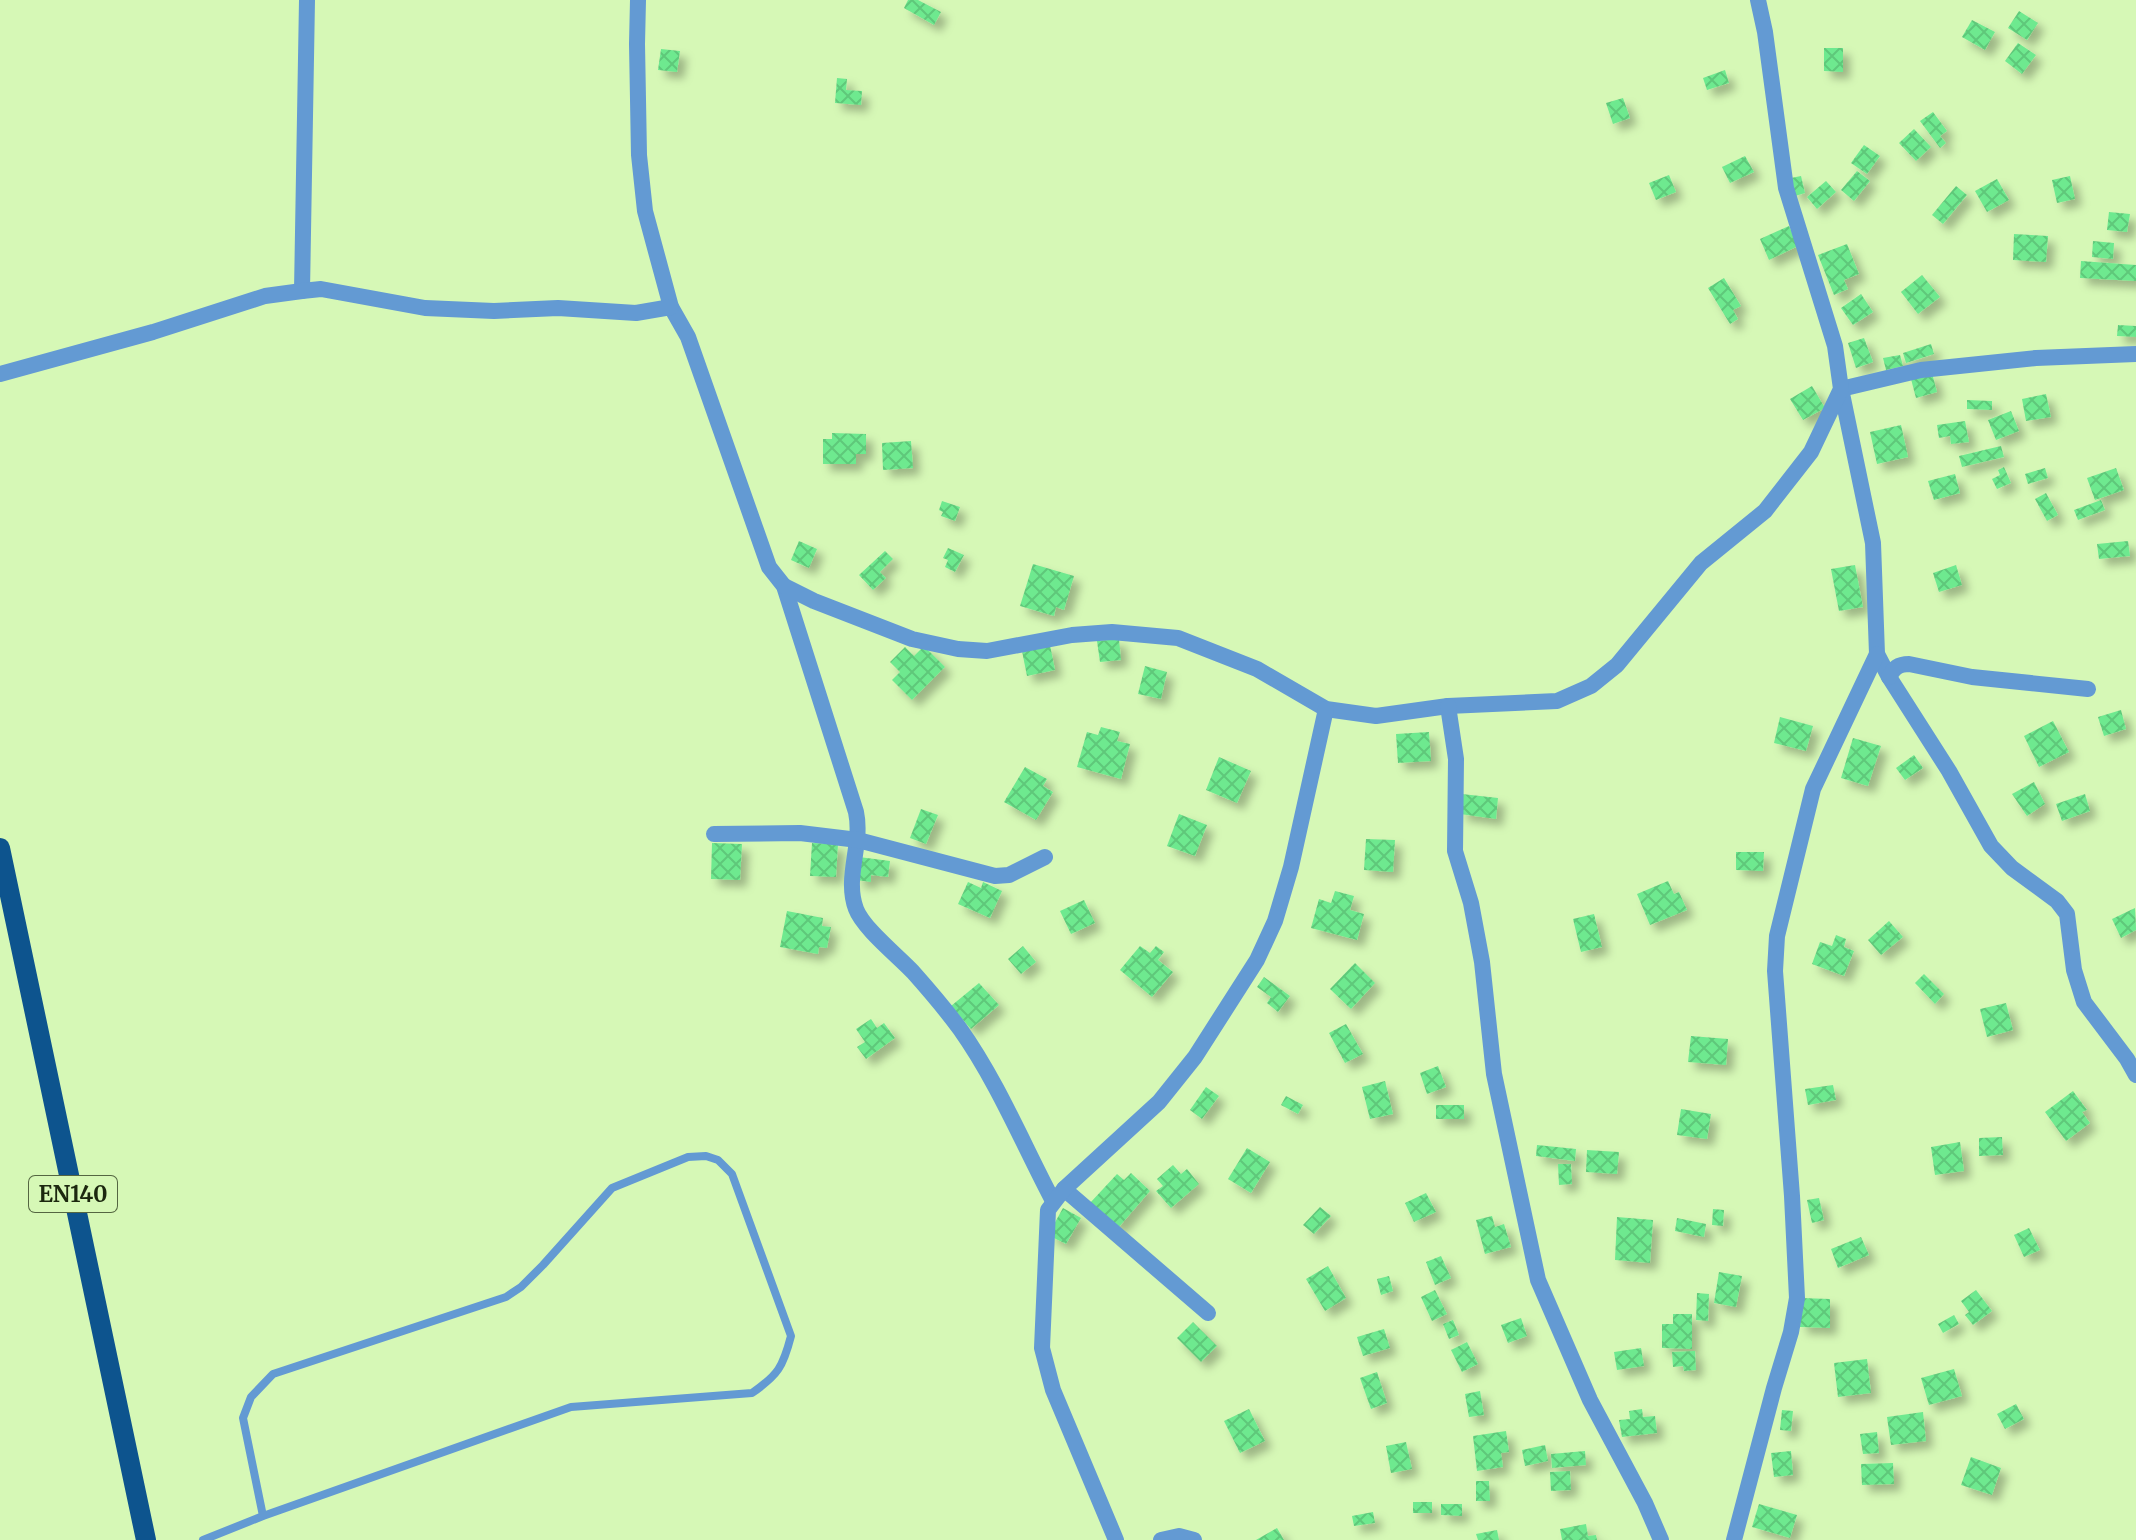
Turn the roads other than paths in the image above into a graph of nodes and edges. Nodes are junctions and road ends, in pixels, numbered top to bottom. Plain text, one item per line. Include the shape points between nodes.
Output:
1 (307, 0) edge
2 (638, 0) edge
3 (1758, 0) edge
4 (302, 291) junction
5 (671, 307) junction
6 (2136, 354) edge
7 (0, 374) edge
8 (1841, 389) junction
9 (784, 586) junction
10 (1877, 654) junction
11 (1889, 677) junction
12 (2088, 689) dead end
13 (1448, 706) junction
14 (1326, 709) junction
15 (714, 834) dead end
16 (858, 840) junction
17 (0, 848) edge
18 (1045, 857) dead end
19 (2136, 1075) edge
20 (1058, 1195) junction
21 (1208, 1313) dead end
22 (263, 1516) junction
23 (146, 1540) edge
24 (203, 1540) edge
25 (1116, 1540) edge
26 (1161, 1540) edge
27 (1194, 1540) edge
28 (1661, 1540) edge
29 (1734, 1540) edge

1 - 4 street
2 - 5 street via 639,155 645,211
3 - 8 street via 1786,188 1835,346
4 - 5 street via 321,289 439,309 636,313
4 - 7 street via 265,296
5 - 9 street via 688,337 769,567
6 - 8 street via 1921,370
8 - 10 street via 1873,543
8 - 13 street via 1811,452 1765,511 1701,563 1617,665 1591,686 1557,701
9 - 14 street via 912,639 958,649 987,651 1112,632 1178,638 1257,669
9 - 16 street via 856,812
10 - 11 street
10 - 29 street via 1813,789 1777,936 1797,1298
11 - 12 street via 1894,668 1909,664 1972,677
11 - 19 street via 1991,846 2067,914 2084,1002
13 - 14 street via 1376,716
13 - 28 street via 1456,759 1455,851 1471,903 1494,1074 1538,1280 1590,1400
14 - 20 street via 1291,867 1257,960 1195,1057 1159,1102
15 - 16 street via 800,833
16 - 18 street via 995,876 1009,875
16 - 20 street via 851,881 861,919 960,1030
17 - 23 main road, EN140
20 - 21 street
20 - 25 street via 1048,1210 1042,1348 1053,1390
22 - 22 lane via 571,1407 752,1393 785,1359 791,1336 732,1174 718,1160 688,1157 612,1188 543,1265 506,1297 273,1374 251,1397 243,1418
22 - 24 lane
26 - 27 street

